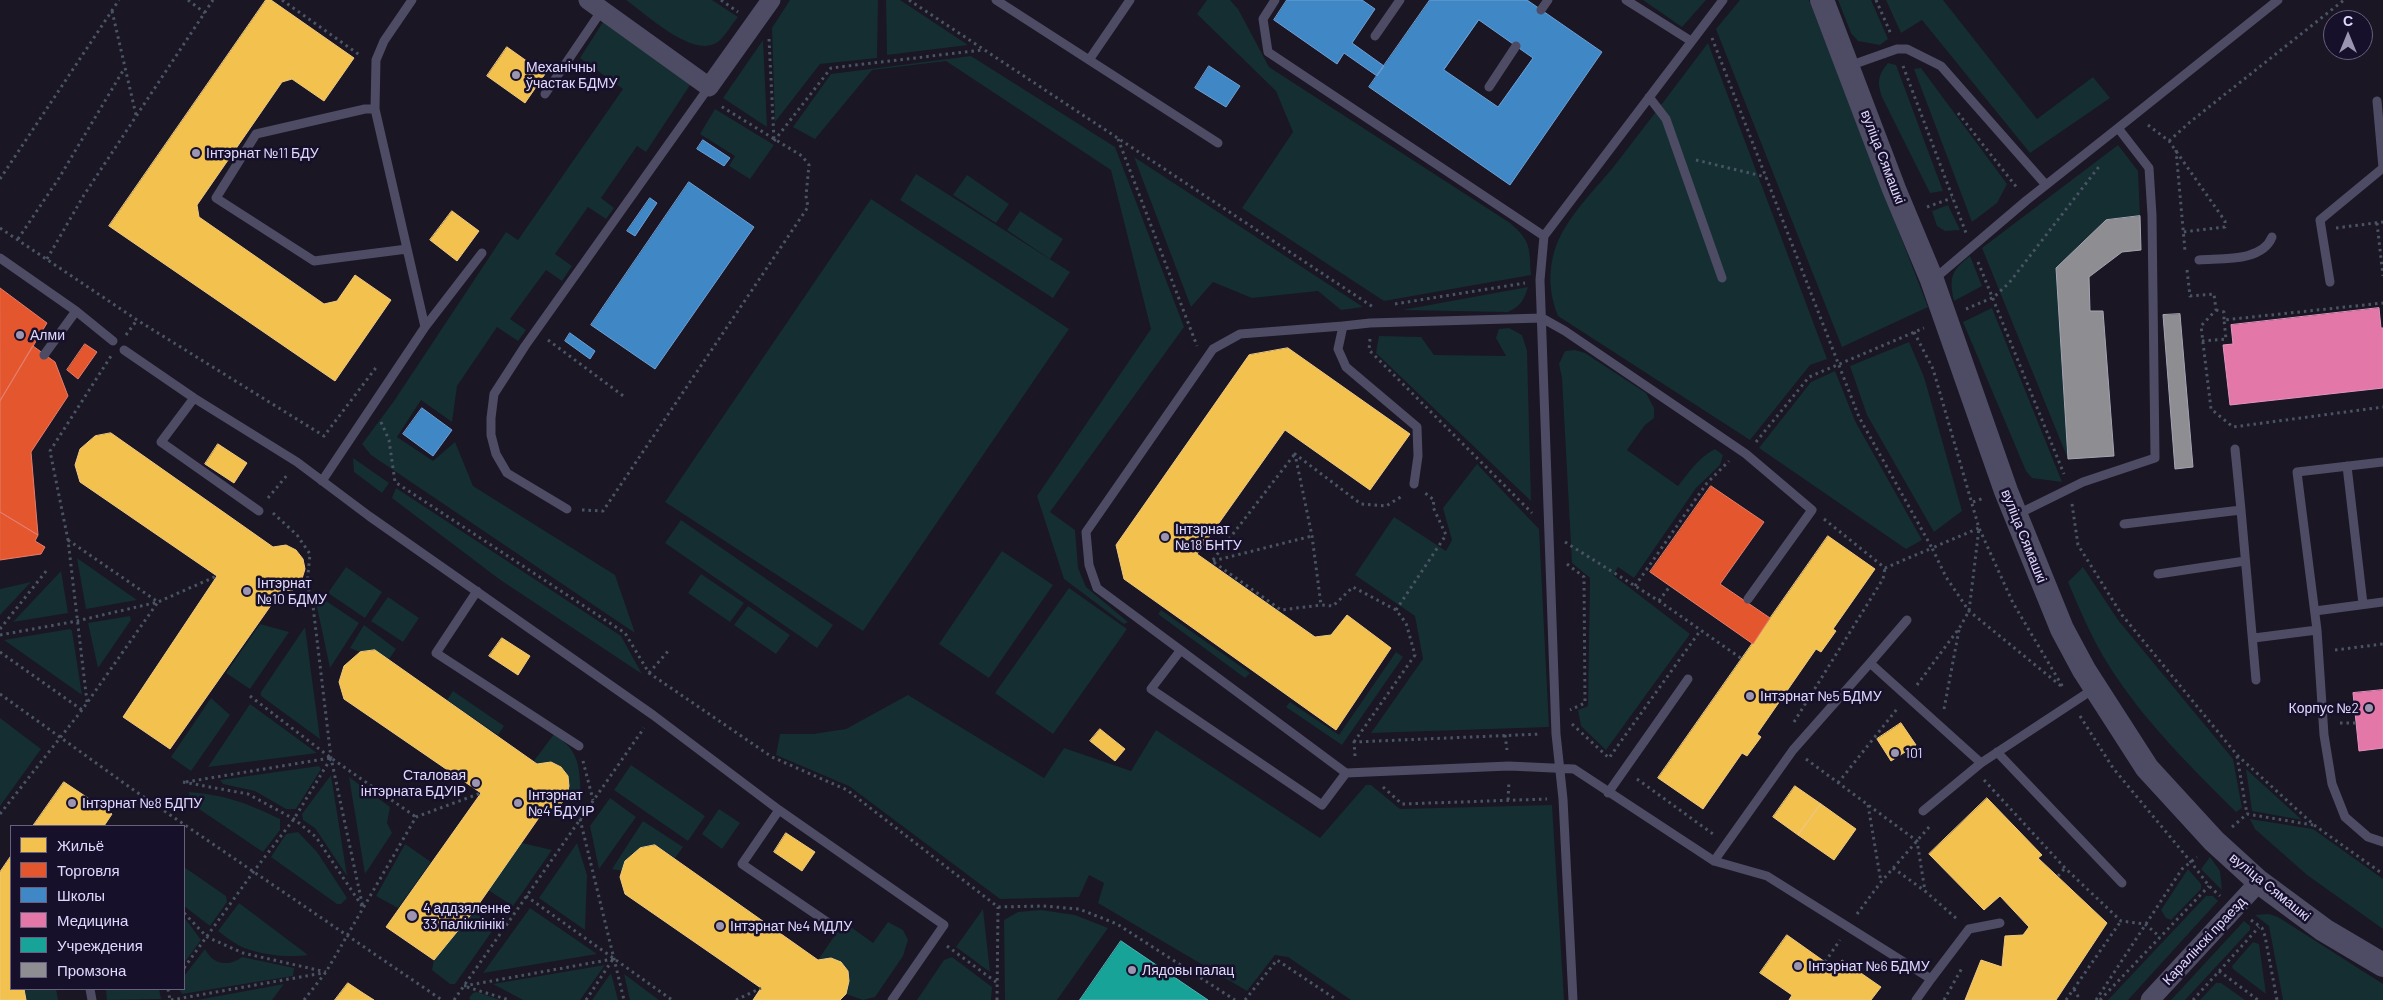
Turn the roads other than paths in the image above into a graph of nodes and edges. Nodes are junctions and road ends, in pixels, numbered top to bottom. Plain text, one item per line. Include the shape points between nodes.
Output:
1 (412, 0) edge
2 (770, 0) edge
3 (996, 0) edge
4 (1130, 0) edge
5 (1275, 0) edge
6 (1400, 0) edge
7 (1548, 0) edge
8 (1626, 0) edge
9 (1724, 0) edge
10 (1822, 0) edge
11 (2278, 0) edge
12 (595, 5) edge
13 (1541, 10) dead end
14 (1375, 36) dead end
15 (1691, 42) junction
16 (1516, 46) dead end
17 (1089, 60) junction
18 (1849, 66) junction
19 (1490, 87) dead end
20 (545, 94) dead end
21 (712, 95) junction
22 (1649, 97) junction
23 (2377, 101) dead end
24 (375, 109) junction
25 (2121, 131) junction
26 (1218, 143) dead end
27 (2046, 185) junction
28 (1544, 236) junction
29 (2272, 237) dead end
30 (407, 249) junction
31 (482, 253) dead end
32 (0, 258) edge
33 (2199, 260) dead end
34 (1722, 278) dead end
35 (1932, 280) junction
36 (2330, 282) dead end
37 (76, 311) junction
38 (1542, 318) junction
39 (1343, 326) junction
40 (424, 327) junction
41 (113, 341) dead end
42 (124, 350) dead end
43 (44, 354) dead end
44 (194, 398) junction
45 (2235, 449) dead end
46 (2383, 462) edge
47 (2347, 466) junction
48 (322, 481) junction
49 (1414, 484) road end
50 (261, 507) road end
51 (567, 509) road end
52 (2241, 510) junction
53 (2015, 515) junction
54 (2124, 524) dead end
55 (2245, 561) junction
56 (2158, 574) dead end
57 (477, 591) junction
58 (1748, 598) dead end
59 (2383, 602) edge
60 (2363, 604) junction
61 (2315, 611) junction
62 (1907, 620) dead end
63 (2317, 630) junction
64 (2254, 638) junction
65 (1180, 651) junction
66 (1870, 662) junction
67 (1688, 679) dead end
68 (2256, 680) dead end
69 (2095, 688) junction
70 (579, 746) road end
71 (1997, 752) junction
72 (1982, 763) junction
73 (1559, 769) junction
74 (1346, 773) junction
75 (1608, 793) junction
76 (780, 810) junction
77 (1923, 811) dead end
78 (2383, 842) edge
79 (1714, 861) junction
80 (2259, 882) junction
81 (2122, 883) dead end
82 (2000, 923) dead end
83 (834, 926) dead end
84 (2383, 965) edge
85 (1931, 979) junction
86 (892, 1000) edge
87 (1573, 1000) edge
88 (1916, 1000) edge
89 (2150, 1000) edge

1 - 24 lane via 376,60
2 - 21 street
3 - 17 lane
4 - 17 lane
5 - 28 lane via 1263,19 1268,52
6 - 14 lane
7 - 13 lane
8 - 15 lane
9 - 15 lane
10 - 18 street, вуліца Сямашкі
11 - 25 lane
12 - 20 lane
12 - 21 street
15 - 22 lane
16 - 19 lane
17 - 26 lane
18 - 27 lane via 1907,48 1941,66
18 - 35 street, вуліца Сямашкі via 1894,189
21 - 51 lane via 525,346 494,394 491,435 496,454 507,473
22 - 28 lane
22 - 34 lane via 1666,119
23 - 36 lane via 2383,168 2320,220
24 - 30 lane
24 - 30 lane via 256,134 216,198 314,261
25 - 27 lane
25 - 53 lane via 2149,168 2155,458 2083,482
27 - 35 lane
28 - 38 lane via 1540,280
29 - 33 lane via 2268,246 2255,254
30 - 40 lane
31 - 40 lane
32 - 37 lane
35 - 53 street, вуліца Сямашкі
37 - 41 lane
37 - 43 lane
38 - 39 lane
38 - 58 lane via 1743,452 1812,510
38 - 73 lane
39 - 49 lane via 1338,349 1346,367 1417,427 1418,456
39 - 65 lane via 1240,334 1213,349 1086,532 1089,565 1097,588
40 - 48 lane
42 - 44 lane
44 - 48 lane
44 - 50 lane via 161,442
45 - 52 lane
46 - 47 lane
47 - 60 lane
47 - 61 lane via 2297,472
48 - 57 lane
52 - 54 lane
52 - 55 lane
53 - 69 street, вуліца Сямашкі via 2062,629
55 - 56 lane
55 - 64 lane
57 - 70 lane via 436,653
57 - 76 lane via 654,715
59 - 60 lane
60 - 61 lane
61 - 63 lane
62 - 66 lane
63 - 64 lane
63 - 78 lane via 2324,735 2332,784 2345,817 2368,837
64 - 68 lane
65 - 74 lane
65 - 74 lane via 1151,689 1322,805
66 - 72 lane
66 - 79 lane via 1793,750
67 - 75 lane
69 - 71 lane
69 - 80 street, вуліца Сямашкі via 2147,768 2214,841
71 - 72 lane
71 - 81 lane
72 - 77 lane
73 - 74 lane via 1509,766
73 - 75 lane via 1574,769
73 - 87 lane
75 - 79 lane
76 - 83 lane via 742,864
76 - 86 lane via 944,925
79 - 85 lane via 1767,876
80 - 84 street, вуліца Сямашкі via 2324,930
80 - 89 street, Каралінскі праезд
82 - 85 lane via 1969,929
85 - 88 lane

